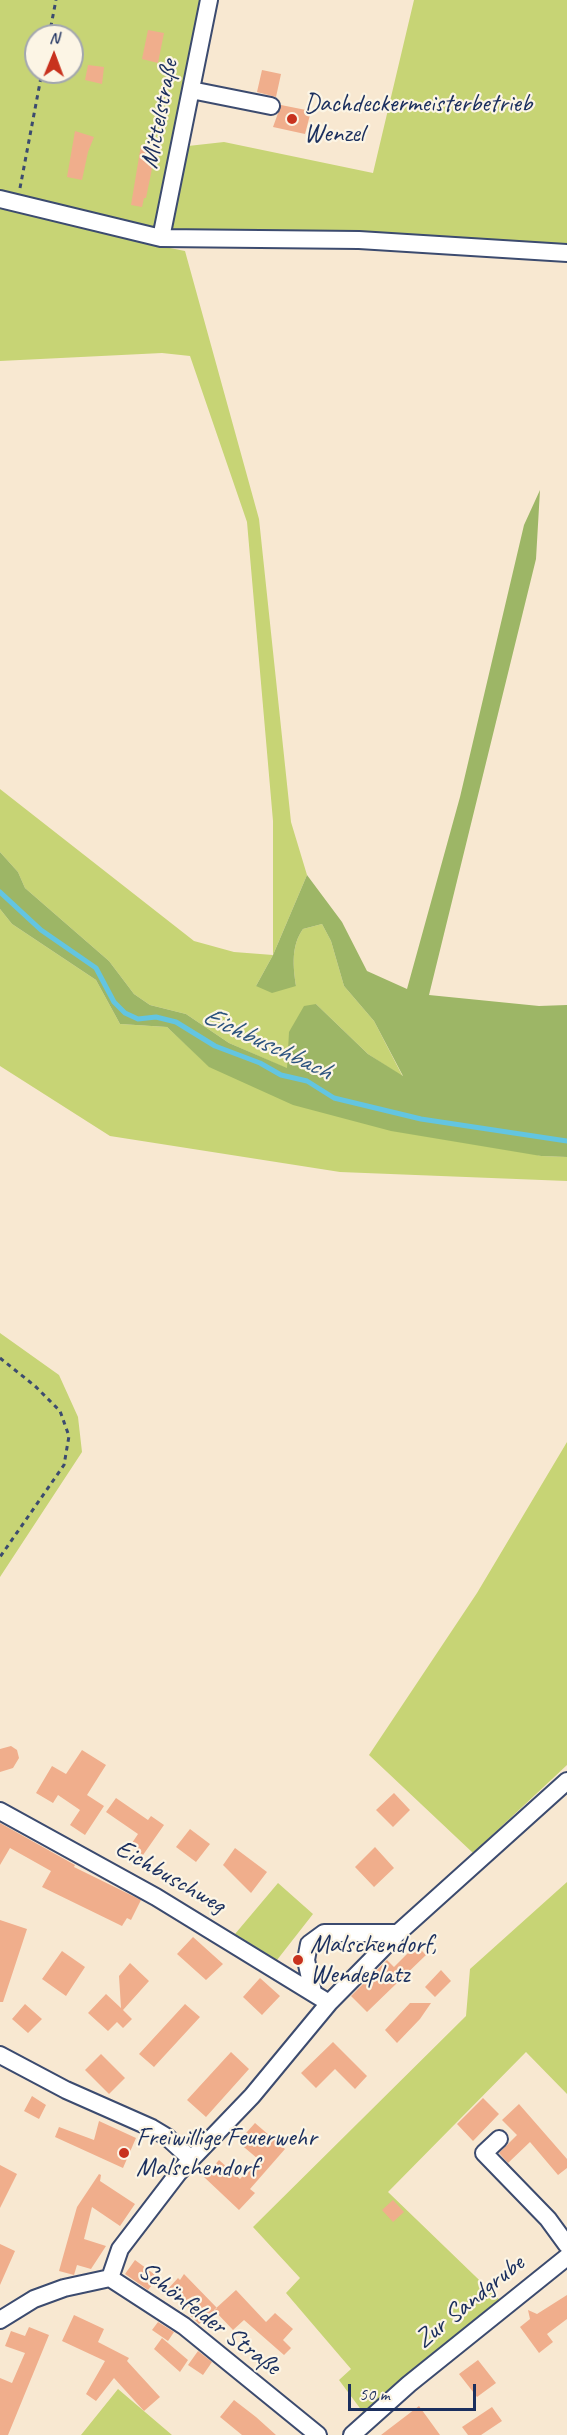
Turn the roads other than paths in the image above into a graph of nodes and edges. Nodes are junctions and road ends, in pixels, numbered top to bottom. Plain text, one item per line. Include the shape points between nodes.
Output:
1 (209, 0) edge
2 (191, 90) junction
3 (271, 106) dead end
4 (0, 199) edge
5 (161, 238) junction
6 (567, 253) edge
7 (567, 1780) edge
8 (0, 1811) edge
9 (398, 1933) junction
10 (312, 1992) junction
11 (329, 2003) junction
12 (0, 2055) edge
13 (499, 2139) dead end
14 (191, 2159) junction
15 (567, 2245) edge
16 (567, 2257) edge
17 (110, 2278) junction
18 (0, 2320) edge
19 (318, 2435) edge
20 (352, 2435) edge

1 - 2 street, Mittelstraße
2 - 3 street
2 - 5 street, Mittelstraße
4 - 5 street
5 - 6 street via 359,240
7 - 9 street, Schönfelder Straße
8 - 10 street, Eichbuschweg via 156,1897
9 - 10 street via 324,1933 309,1944 306,1960
9 - 11 street, Schönfelder Straße
10 - 11 street, Eichbuschweg
11 - 14 street, Schönfelder Straße via 252,2096
12 - 14 street via 152,2128
13 - 15 street via 484,2153 548,2219
14 - 17 street, Schönfelder Straße via 120,2248
16 - 20 street, Zur Sandgrube
17 - 18 street via 34,2299
17 - 19 street, Schönfelder Straße via 184,2326

